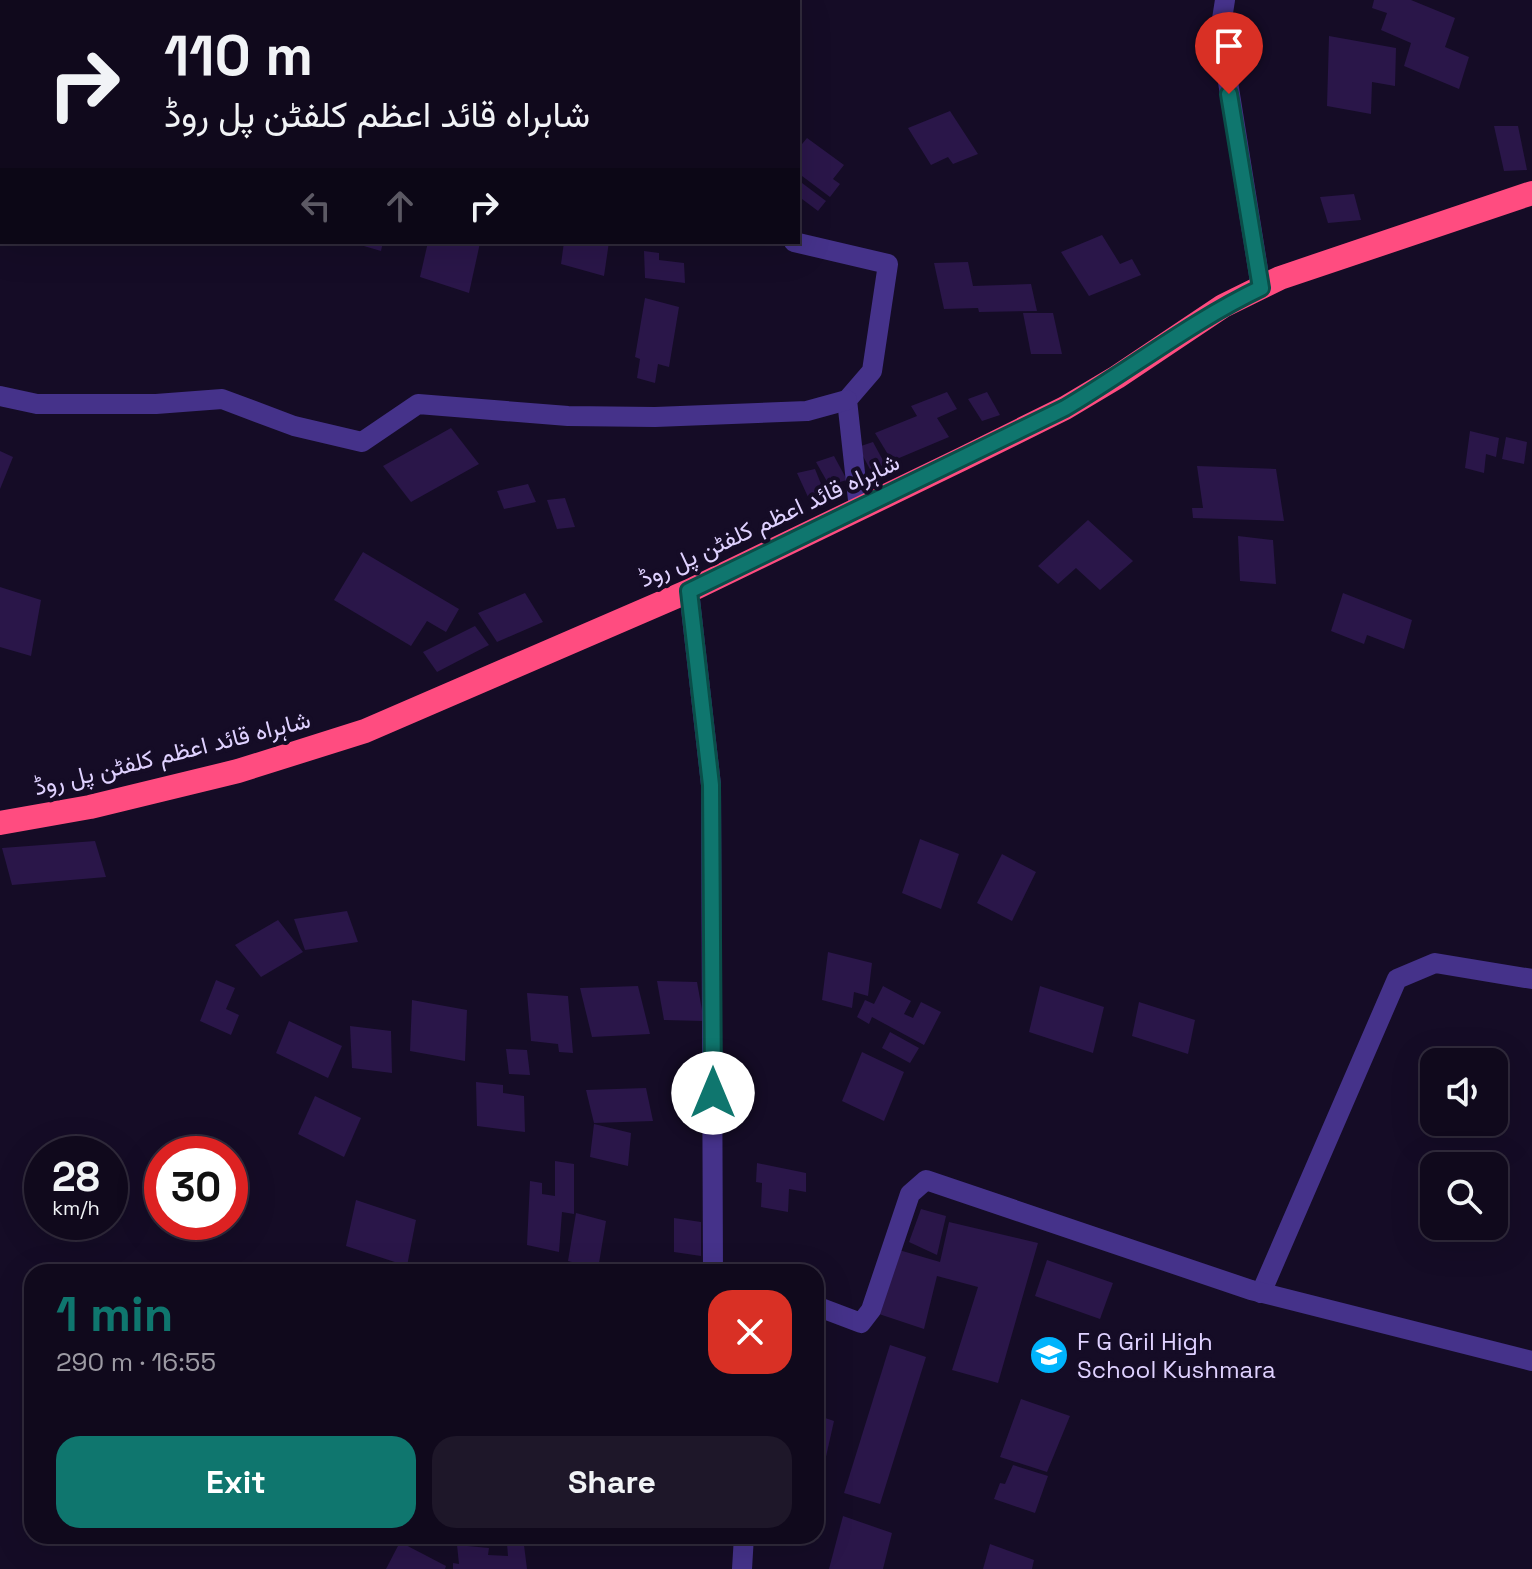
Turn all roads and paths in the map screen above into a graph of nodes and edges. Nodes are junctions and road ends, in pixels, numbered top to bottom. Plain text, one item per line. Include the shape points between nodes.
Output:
1 (1225, 0) edge
2 (1532, 193) edge
3 (800, 243) edge
4 (1261, 288) junction
5 (0, 396) edge
6 (847, 400) junction
7 (859, 509) junction
8 (689, 591) junction
9 (0, 823) edge
10 (1532, 979) edge
11 (713, 1264) edge
12 (1261, 1293) junction
13 (824, 1309) edge
14 (1532, 1361) edge
15 (744, 1544) edge
16 (742, 1569) edge

1 - 4 street via 1220,32
2 - 4 highway, شاہراہ قائد اعظم کلفٹن پل روڈ
3 - 6 street via 888,264 872,371
4 - 7 highway, شاہراہ قائد اعظم کلفٹن پل روڈ via 1223,306 1065,408
5 - 6 street via 37,404 222,399 294,426 362,442 418,404 655,417 807,411
6 - 7 street
7 - 8 highway, شاہراہ قائد اعظم کلفٹن پل روڈ
8 - 9 highway, شاہراہ قائد اعظم کلفٹن پل روڈ via 365,731 223,774
8 - 11 street via 711,785
10 - 12 street via 1435,963 1397,979
12 - 13 street via 926,1180 910,1194 871,1310 861,1323
12 - 14 street
15 - 16 street

